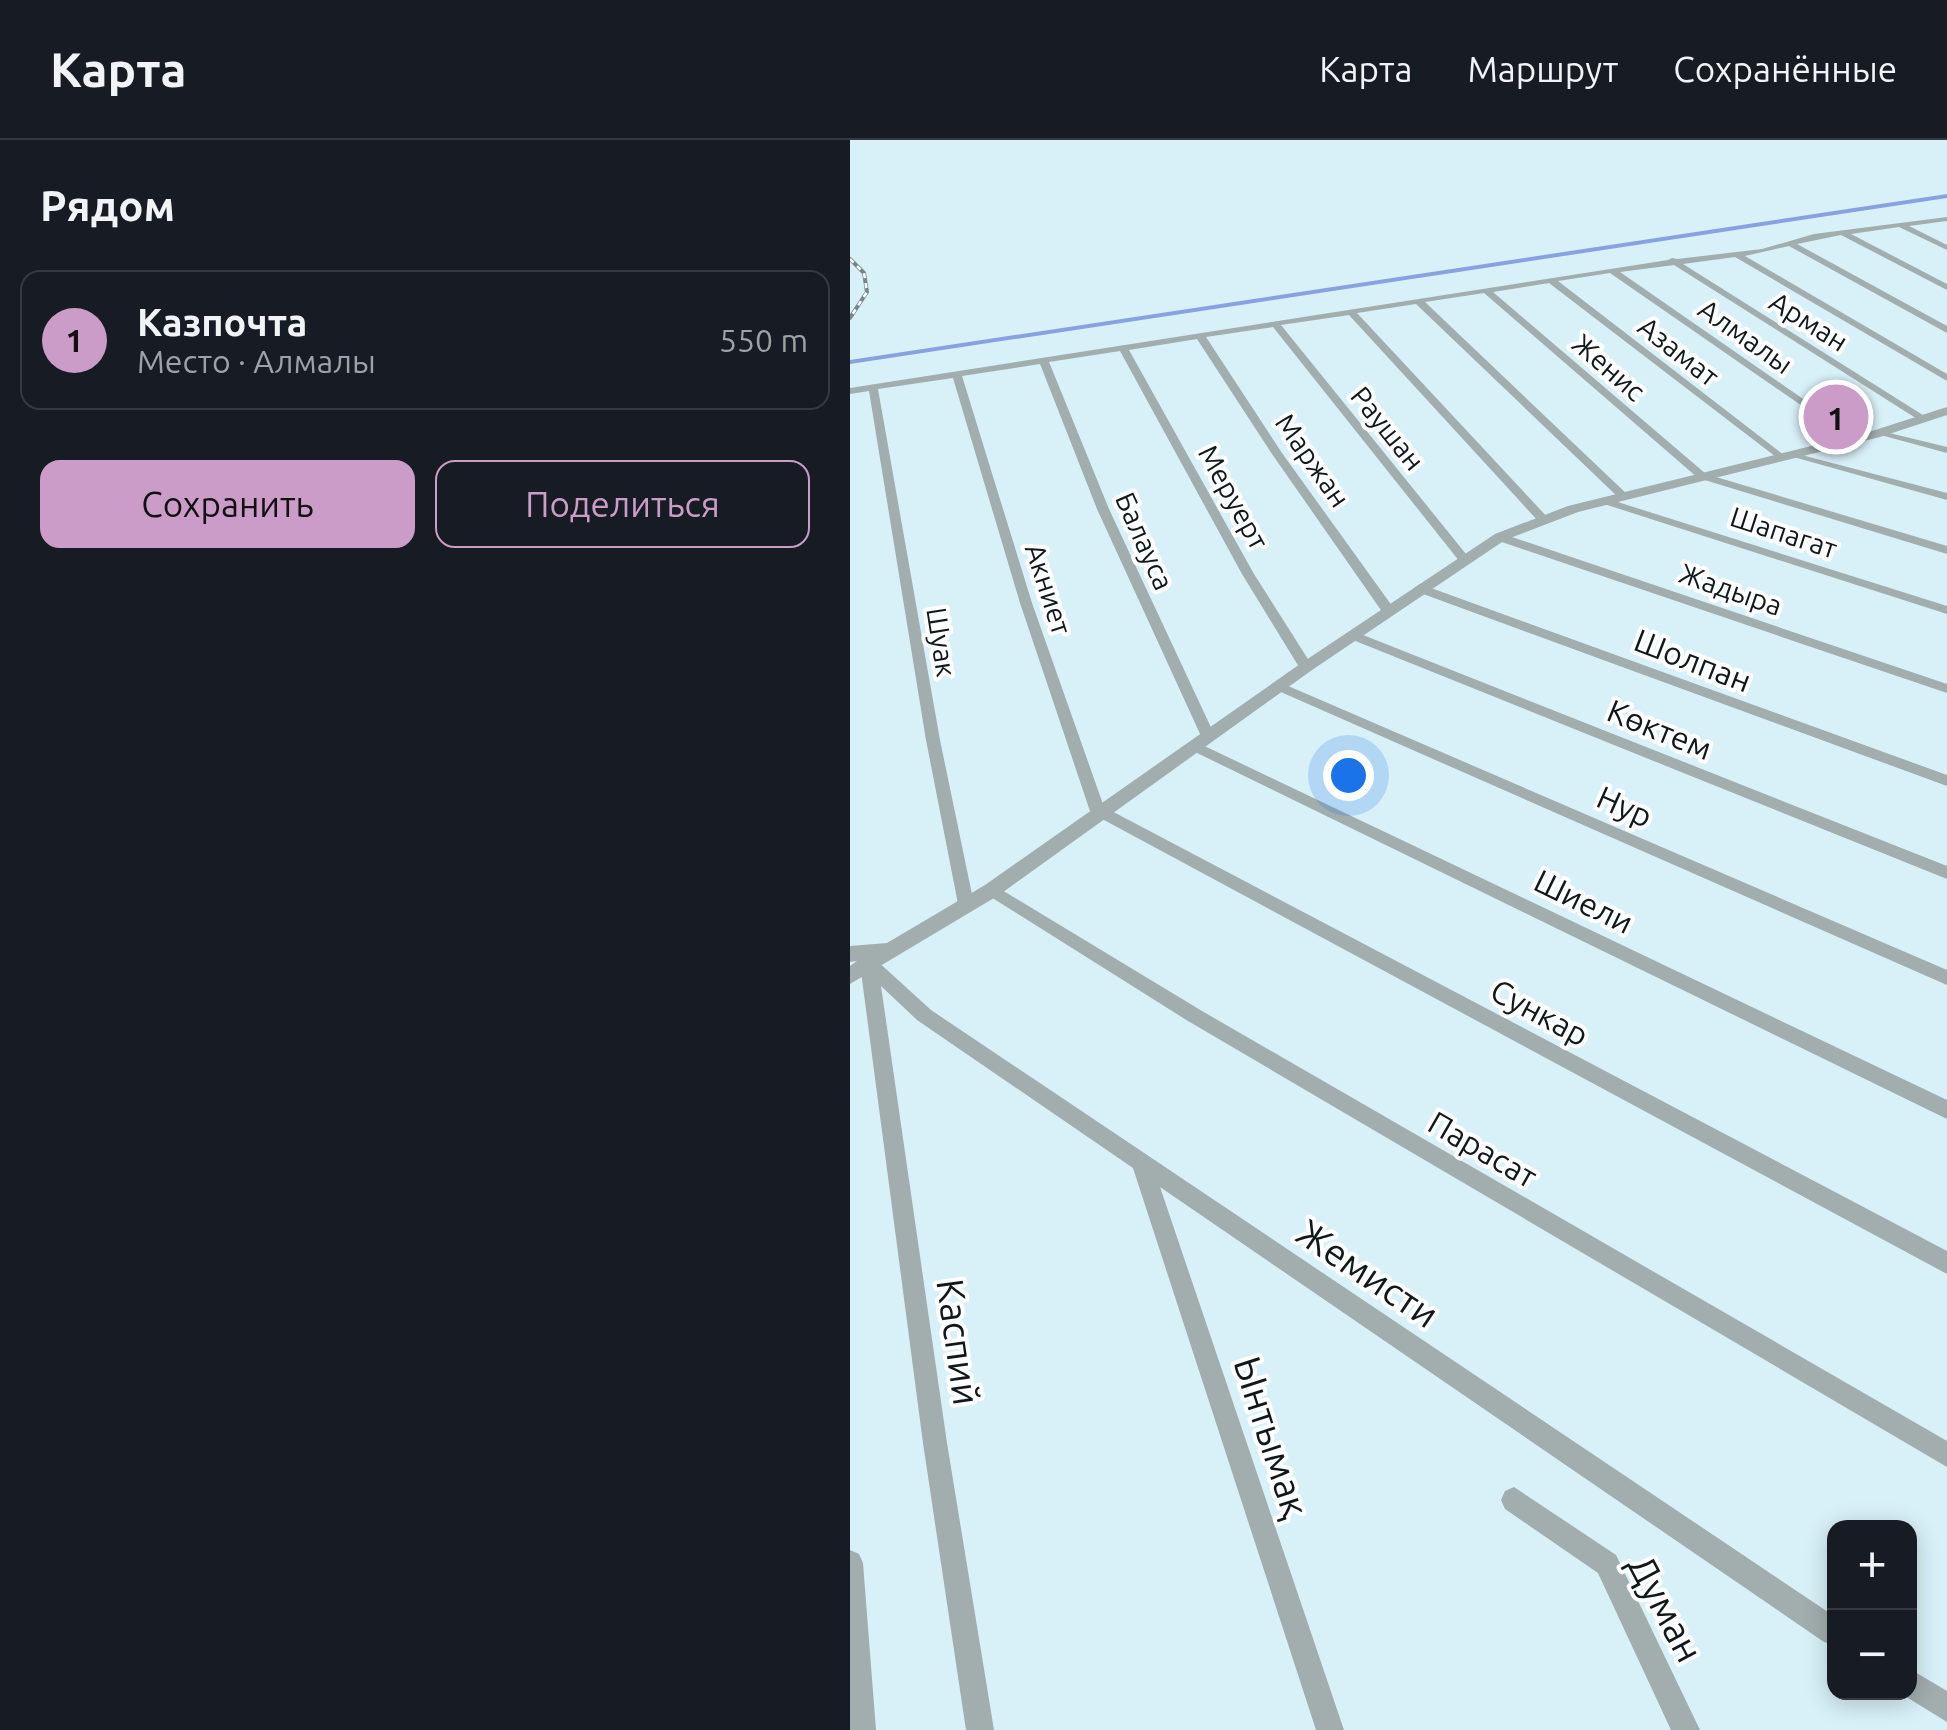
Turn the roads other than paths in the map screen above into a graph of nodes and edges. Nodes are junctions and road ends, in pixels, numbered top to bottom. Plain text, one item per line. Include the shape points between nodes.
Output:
1 (1947, 218) edge
2 (1900, 225) junction
3 (1842, 232) junction
4 (1792, 244) junction
5 (1947, 248) edge
6 (1734, 253) junction
7 (1672, 260) junction
8 (1612, 270) junction
9 (1550, 280) junction
10 (1947, 287) edge
11 (1487, 291) junction
12 (1419, 302) junction
13 (1352, 313) junction
14 (1276, 325) junction
15 (1947, 330) edge
16 (1200, 336) junction
17 (1123, 348) junction
18 (1044, 362) junction
19 (957, 375) junction
20 (1947, 378) edge
21 (872, 387) junction
22 (850, 389) edge
23 (1947, 411) edge
24 (1922, 419) junction
25 (1881, 432) junction
26 (1854, 439) junction
27 (1947, 450) edge
28 (1787, 456) junction
29 (1702, 476) junction
30 (1624, 496) junction
31 (1947, 497) edge
32 (1606, 501) junction
33 (1543, 519) junction
34 (1500, 538) junction
35 (1947, 550) edge
36 (1464, 559) junction
37 (1420, 588) junction
38 (1388, 610) junction
39 (1947, 610) edge
40 (1353, 636) junction
41 (1306, 667) junction
42 (1279, 686) junction
43 (1947, 689) edge
44 (1201, 741) junction
45 (1947, 781) edge
46 (1102, 814) junction
47 (1947, 873) edge
48 (992, 890) junction
49 (965, 904) junction
50 (856, 965) edge
51 (1947, 978) edge
52 (1947, 1110) edge
53 (1143, 1167) junction
54 (1947, 1263) edge
55 (1947, 1455) edge
56 (1514, 1500) dead end
57 (850, 1563) edge
58 (1827, 1627) edge
59 (1917, 1688) edge
60 (1947, 1708) edge
61 (862, 1730) edge
62 (980, 1730) edge
63 (1330, 1730) edge
64 (1686, 1730) edge

1 - 2 street
2 - 3 street
2 - 5 street
3 - 4 street
3 - 10 street
4 - 6 street
4 - 15 street
6 - 7 street
6 - 20 street
7 - 8 street
7 - 24 street, Арман
8 - 9 street
8 - 26 street, Алмалы
9 - 11 street
9 - 28 street, Азамат
11 - 12 street
11 - 29 street, Женис
12 - 13 street
12 - 30 street
13 - 14 street
13 - 33 street
14 - 16 street
14 - 36 street, Раушан
16 - 17 street
16 - 38 street, Маржан
17 - 18 street
17 - 41 street, Меруерт
18 - 19 street
18 - 44 street, Балауса
19 - 21 street
19 - 46 street, Акниет via 1026,603
21 - 22 street
21 - 49 street, Шуак
23 - 24 street
24 - 25 street
25 - 26 street
25 - 27 street
26 - 28 street
28 - 29 street
28 - 31 street
29 - 30 street
29 - 35 street
30 - 32 street
32 - 33 street
32 - 39 street, Шапагат
33 - 34 street
34 - 36 street
34 - 43 street, Жадыра
36 - 37 street
37 - 38 street
37 - 45 street, Шолпан
38 - 40 street
40 - 41 street
40 - 47 street, Көктем
41 - 42 street
42 - 44 street
42 - 51 street, Нур
44 - 46 street
44 - 52 street, Шиели
46 - 48 street
46 - 54 street, Сункар
48 - 49 street
48 - 55 street, Парасат via 1195,1016
49 - 50 street
50 - 53 street, Жемисти
50 - 62 street, Каспий
53 - 58 street, Жемисти
53 - 63 street, Ынтымақ
56 - 64 street, Думан via 1607,1564
57 - 61 street
59 - 60 street

